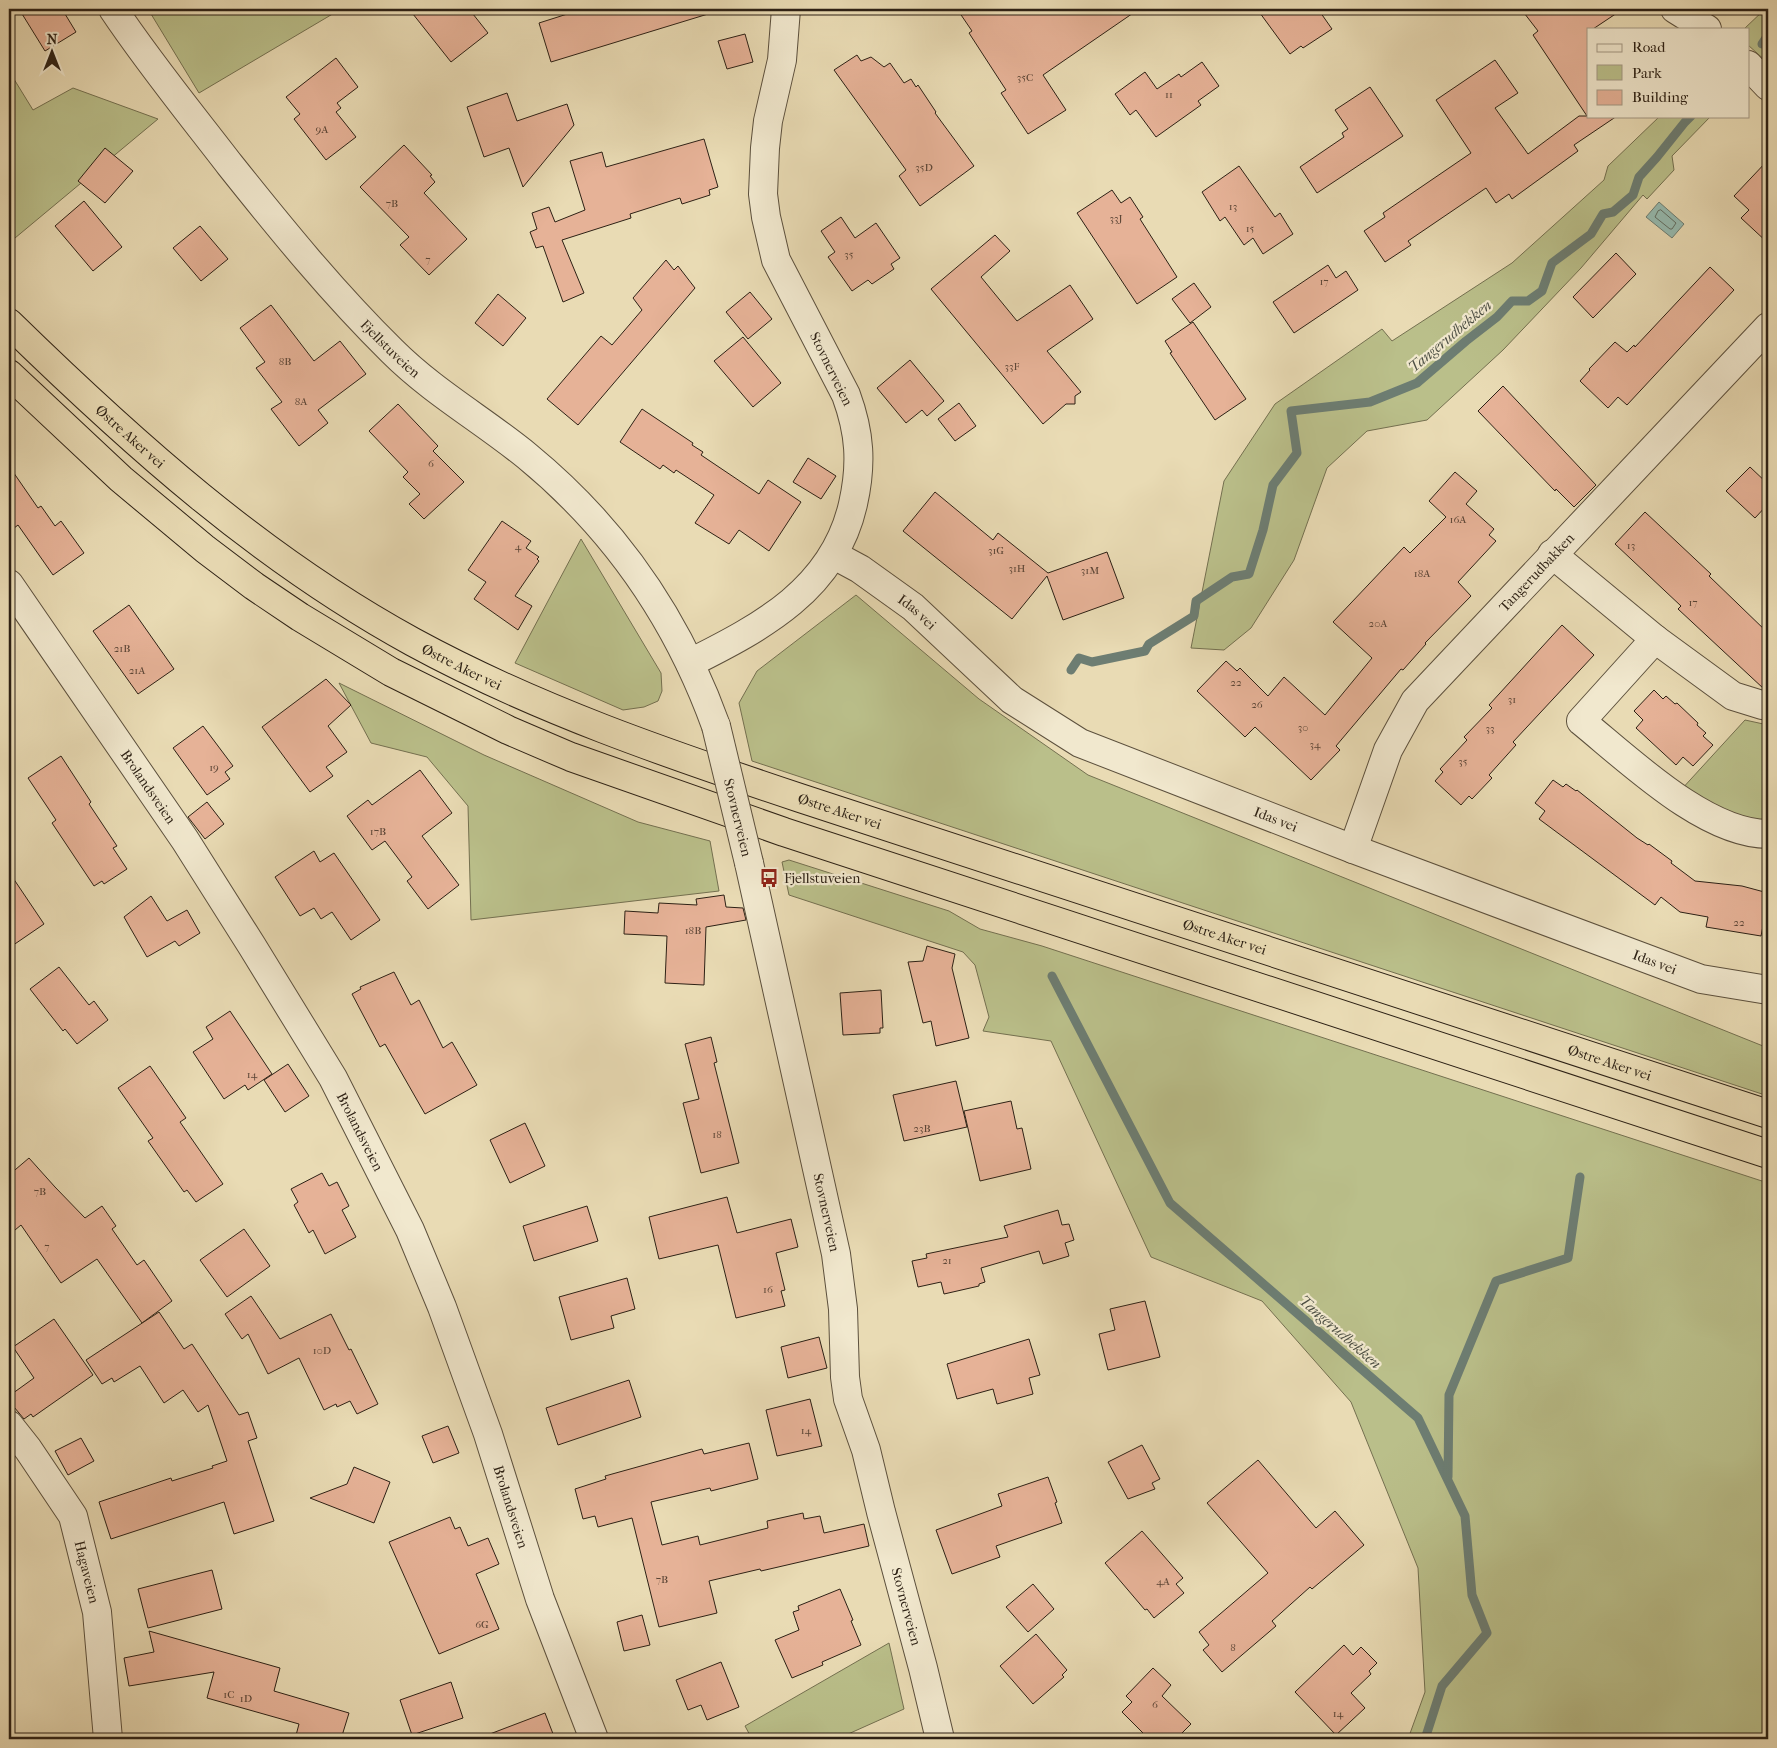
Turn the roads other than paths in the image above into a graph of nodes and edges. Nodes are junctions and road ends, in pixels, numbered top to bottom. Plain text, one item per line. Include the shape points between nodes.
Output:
1 (113, 9) edge
2 (786, 9) edge
3 (1675, 9) edge
4 (1705, 28) edge
5 (1750, 67) edge
6 (1768, 86) edge
7 (9, 323) edge
8 (1768, 327) edge
9 (9, 374) edge
10 (1552, 554) junction
11 (834, 555) junction
12 (9, 584) edge
13 (1655, 639) junction
14 (690, 663) junction
15 (1768, 706) edge
16 (1768, 834) edge
17 (1353, 849) junction
18 (1768, 990) edge
19 (1768, 1114) edge
20 (1768, 1154) edge
21 (9, 1424) edge
22 (108, 1739) edge
23 (594, 1739) edge
24 (940, 1739) edge

1 - 14 street, Fjellstuveien via 163,80 293,244 338,295 417,374 526,456 597,523 632,565 660,607
2 - 11 street, Stovnerveien via 782,60 768,121 763,194 776,260 846,395 856,426 858,485
3 - 4 street
5 - 6 street
7 - 19 highway, Østre Aker vei via 152,457 273,553 412,641 521,695 654,749 764,786
8 - 10 street, Tangerudbakken
9 - 20 highway via 121,479 254,586 391,672 508,730 571,757 784,832
10 - 13 street
10 - 17 street, Tangerudbakken via 1415,701 1388,750
11 - 14 street, Stovnerveien via 789,604 736,640
11 - 17 street, Idas vei via 914,607 1012,700 1080,743
12 - 23 street, Brolandsveien via 185,840 252,946 333,1078 406,1222 442,1307 488,1434 540,1599
13 - 15 street via 1733,696
13 - 16 street via 1581,721 1660,786 1716,822
14 - 24 street, Stovnerveien, bridge via 716,726 836,1254 848,1399 866,1450
17 - 18 street, Idas vei via 1701,979
21 - 22 street, Hagaveien via 73,1516 97,1612

